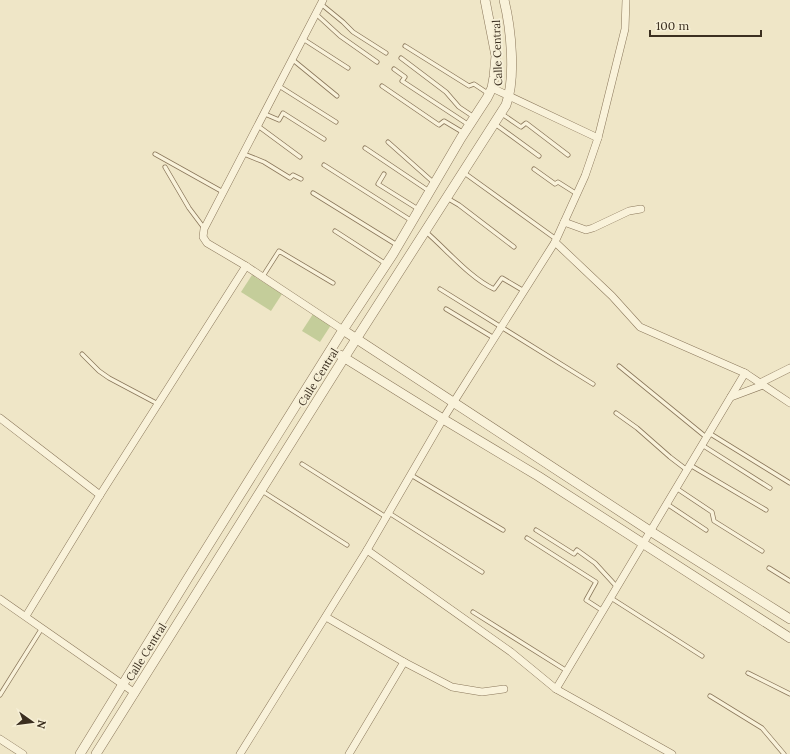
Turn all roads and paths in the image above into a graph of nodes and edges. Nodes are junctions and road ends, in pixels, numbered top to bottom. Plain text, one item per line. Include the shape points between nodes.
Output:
1 (485, 0) edge
2 (504, 0) edge
3 (626, 0) edge
4 (322, 2) edge
5 (316, 14) junction
6 (303, 39) junction
7 (405, 46) dead end
8 (386, 53) dead end
9 (401, 58) dead end
10 (292, 60) junction
11 (377, 62) dead end
12 (348, 68) dead end
13 (394, 69) dead end
14 (279, 86) junction
15 (382, 86) dead end
16 (490, 91) junction
17 (510, 95) junction
18 (337, 96) dead end
19 (501, 113) junction
20 (265, 114) junction
21 (475, 117) junction
22 (336, 122) dead end
23 (494, 123) junction
24 (470, 125) junction
25 (258, 126) junction
26 (464, 133) junction
27 (598, 138) junction
28 (324, 140) dead end
29 (388, 142) dead end
30 (365, 148) dead end
31 (155, 154) dead end
32 (244, 154) junction
33 (568, 155) dead end
34 (539, 156) dead end
35 (300, 157) dead end
36 (324, 165) dead end
37 (165, 167) dead end
38 (534, 169) dead end
39 (463, 172) junction
40 (384, 174) dead end
41 (302, 179) dead end
42 (432, 188) junction
43 (224, 192) junction
44 (313, 193) dead end
45 (577, 194) junction
46 (446, 198) junction
47 (641, 209) dead end
48 (419, 210) junction
49 (412, 221) junction
50 (564, 222) junction
51 (204, 229) junction
52 (335, 231) dead end
53 (425, 231) junction
54 (556, 240) junction
55 (514, 247) dead end
56 (395, 250) junction
57 (405, 261) junction
58 (386, 264) junction
59 (246, 266) junction
60 (262, 277) junction
61 (333, 283) dead end
62 (440, 289) dead end
63 (524, 291) junction
64 (446, 309) dead end
65 (501, 327) junction
66 (343, 330) junction
67 (494, 338) junction
68 (356, 340) junction
69 (332, 350) junction
70 (82, 354) dead end
71 (344, 358) junction
72 (618, 366) dead end
73 (790, 368) edge
74 (745, 373) junction
75 (593, 384) dead end
76 (762, 384) junction
77 (731, 397) junction
78 (789, 402) edge
79 (453, 403) junction
80 (158, 404) junction
81 (616, 413) dead end
82 (0, 418) edge
83 (443, 419) junction
84 (708, 435) junction
85 (702, 445) junction
86 (302, 464) dead end
87 (688, 468) junction
88 (411, 475) junction
89 (790, 483) edge
90 (676, 488) junction
91 (770, 488) dead end
92 (261, 490) junction
93 (100, 495) junction
94 (667, 503) junction
95 (766, 510) dead end
96 (388, 515) junction
97 (503, 530) dead end
98 (536, 530) dead end
99 (706, 530) dead end
100 (650, 531) junction
101 (527, 538) dead end
102 (644, 543) junction
103 (347, 545) dead end
104 (367, 550) junction
105 (762, 551) dead end
106 (769, 568) dead end
107 (482, 572) dead end
108 (790, 581) edge
109 (617, 587) junction
110 (611, 598) junction
111 (0, 599) edge
112 (603, 611) junction
113 (473, 612) dead end
114 (26, 616) junction
115 (326, 617) junction
116 (790, 619) edge
117 (43, 628) junction
118 (790, 638) edge
119 (702, 656) dead end
120 (404, 662) junction
121 (567, 671) junction
122 (748, 673) dead end
123 (122, 684) junction
124 (504, 689) dead end
125 (556, 689) junction
126 (135, 693) junction
127 (790, 694) edge
128 (0, 695) edge
129 (710, 696) dead end
130 (0, 739) edge
131 (23, 754) edge
132 (80, 754) edge
133 (96, 754) edge
134 (240, 754) edge
135 (349, 754) edge
136 (672, 754) edge
137 (784, 754) edge

1 - 16 street, Calle Central via 496,56
2 - 17 street, Calle Central via 510,50
3 - 27 street via 625,30
4 - 5 street
4 - 8 lane via 353,32
5 - 6 street
5 - 11 lane via 340,36
6 - 10 street
6 - 12 lane
7 - 16 lane via 469,86 474,84
9 - 21 lane via 446,92 459,107
10 - 14 street
10 - 18 lane
13 - 24 lane via 405,77 402,82
14 - 20 street
14 - 22 lane
15 - 26 lane via 439,125 444,121
16 - 17 street
16 - 21 street, Calle Central
17 - 19 street, Calle Central
17 - 27 street
19 - 23 street, Calle Central
19 - 33 lane via 521,128 526,123
20 - 25 street
20 - 28 lane via 279,120 283,113
21 - 24 street, Calle Central
23 - 34 lane
23 - 39 street, Calle Central
24 - 26 street, Calle Central
25 - 32 street
25 - 35 lane
26 - 42 street, Calle Central
27 - 45 street
29 - 42 lane
30 - 42 lane
31 - 43 lane
32 - 41 lane via 264,162 290,178 293,175
32 - 43 street
36 - 49 lane
37 - 51 lane
38 - 45 lane via 555,184 558,182
39 - 46 street, Calle Central
39 - 54 lane
40 - 48 lane via 378,184
42 - 48 street, Calle Central
43 - 51 street
44 - 56 lane
45 - 50 street
46 - 53 street, Calle Central
46 - 55 lane via 460,205
47 - 50 street via 629,211 586,230
48 - 49 street, Calle Central
49 - 56 street, Calle Central
50 - 54 street
51 - 59 street via 207,243
52 - 58 lane
53 - 57 street, Calle Central
53 - 63 lane via 488,286 494,289 502,278
54 - 63 street
54 - 74 street via 640,327
56 - 57 street
56 - 58 street, Calle Central
57 - 68 street, Calle Central
58 - 66 street, Calle Central
59 - 60 street
59 - 80 street
60 - 61 lane via 279,251
60 - 66 street
62 - 65 lane
63 - 65 street
64 - 67 lane
65 - 67 street
65 - 75 lane
66 - 68 street
66 - 69 street, Calle Central
67 - 79 street
68 - 71 street, Calle Central
68 - 79 street
69 - 71 street
69 - 123 street, Calle Central
70 - 80 lane via 109,378
71 - 83 street
71 - 92 street, Calle Central
72 - 84 lane
73 - 76 street
74 - 76 street
74 - 77 street
76 - 77 street
76 - 78 street
77 - 84 street
79 - 83 street
79 - 100 street
80 - 93 street
81 - 87 lane via 670,457
82 - 93 street
83 - 88 street
83 - 102 street
84 - 85 street
84 - 89 lane
85 - 87 street
85 - 91 lane
86 - 96 lane
87 - 90 street
87 - 95 lane
88 - 96 street
88 - 97 lane
90 - 94 street
90 - 105 lane via 712,512 714,521
92 - 103 lane
92 - 126 street, Calle Central
93 - 114 street
94 - 99 lane
94 - 100 street
96 - 104 street
96 - 107 lane
98 - 109 lane via 574,554 577,550 595,563
100 - 102 street
100 - 116 street
101 - 112 lane via 596,582 586,600
102 - 109 street
102 - 118 street
104 - 115 street
104 - 125 street via 511,652
106 - 108 lane
109 - 110 street
110 - 112 street
110 - 119 lane
111 - 114 street
112 - 121 street
113 - 121 lane
114 - 117 street
115 - 120 street
115 - 134 street
117 - 123 street
117 - 128 lane
120 - 124 street via 452,686 482,692
120 - 135 street
121 - 125 street
122 - 127 lane
123 - 126 street
123 - 132 street, Calle Central
125 - 136 street
126 - 133 street, Calle Central
129 - 137 lane via 762,728
130 - 131 street

